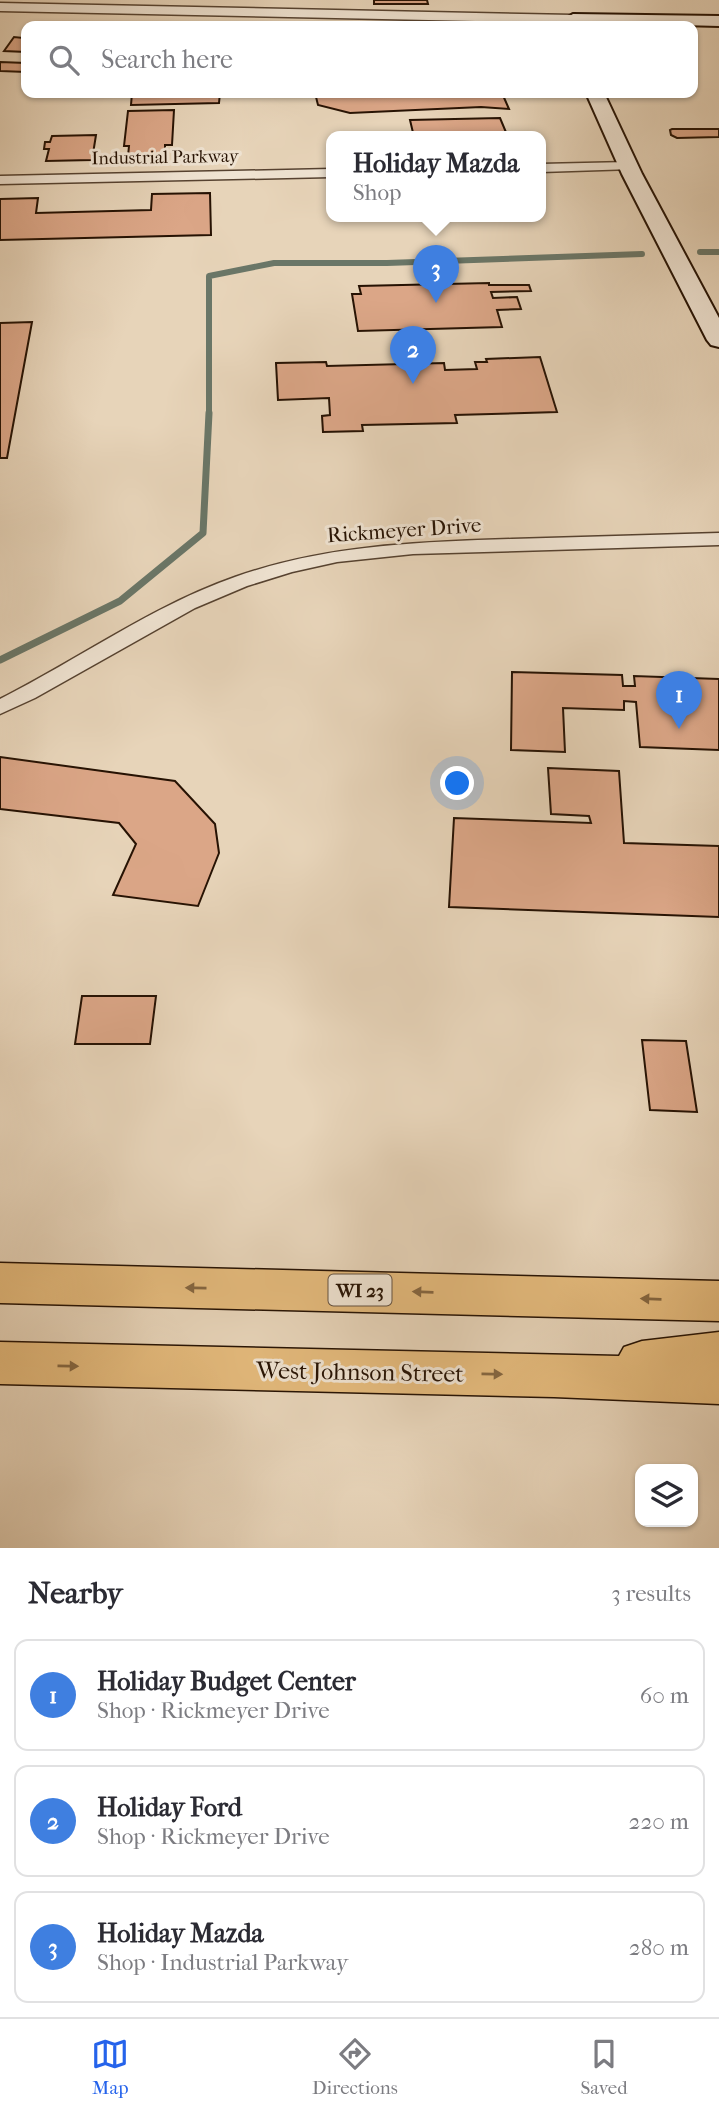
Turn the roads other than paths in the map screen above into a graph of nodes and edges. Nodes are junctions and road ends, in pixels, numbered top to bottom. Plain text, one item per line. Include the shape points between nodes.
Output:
1 (568, 0) edge
2 (0, 6) edge
3 (506, 21) edge
4 (573, 21) edge
5 (698, 21) edge
6 (719, 21) edge
7 (597, 98) edge
8 (628, 166) junction
9 (546, 168) edge
10 (326, 173) edge
11 (0, 180) edge
12 (719, 340) edge
13 (719, 539) edge
14 (0, 707) edge
15 (0, 1283) edge
16 (719, 1301) edge
17 (719, 1353) edge
18 (0, 1363) edge
19 (554, 1375) junction
20 (719, 1382) edge

1 - 4 main road
2 - 3 street
5 - 6 main road
7 - 8 main road
8 - 9 street
8 - 12 main road
10 - 11 street, Industrial Parkway
13 - 14 street, Rickmeyer Drive via 413,548 292,565 206,595
16 -> 15 main road, WI 23
17 - 19 main road
18 -> 19 main road, West Johnson Street
19 - 20 main road, West Johnson Street

